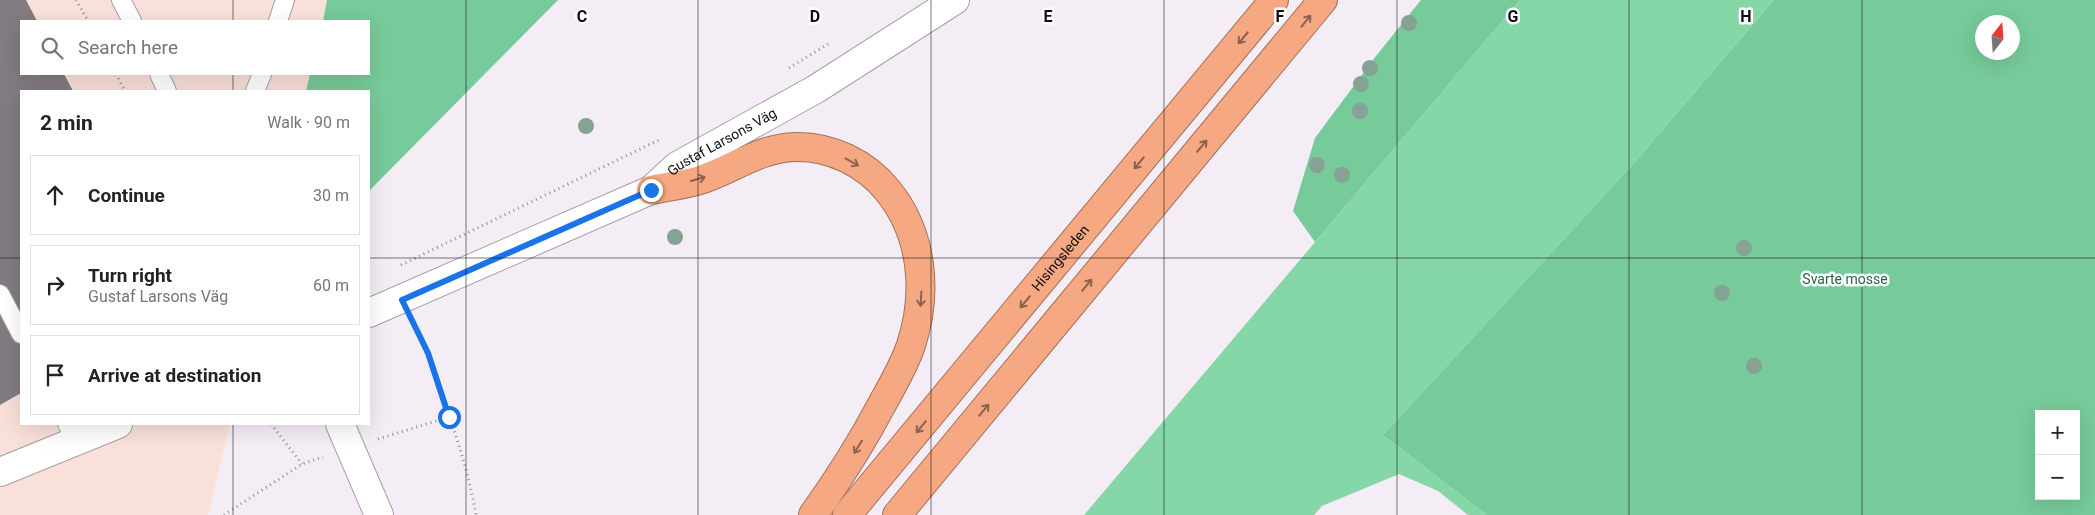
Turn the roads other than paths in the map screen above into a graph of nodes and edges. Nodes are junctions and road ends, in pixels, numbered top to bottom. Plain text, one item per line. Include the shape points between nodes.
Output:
1 (121, 0) edge
2 (285, 0) edge
3 (955, 0) edge
4 (1274, 0) edge
5 (1323, 0) edge
6 (131, 20) edge
7 (278, 20) edge
8 (159, 75) edge
9 (262, 75) edge
10 (167, 90) edge
11 (255, 90) edge
12 (651, 190) junction
13 (0, 294) edge
14 (370, 313) edge
15 (20, 332) edge
16 (113, 425) edge
17 (340, 425) edge
18 (72, 433) edge
19 (0, 472) edge
20 (379, 515) edge
21 (813, 515) edge
22 (846, 515) edge
23 (897, 515) edge

1 - 6 lane
2 - 7 lane
3 - 12 street, Gustaf Larsons Väg via 816,89 677,166
4 -> 22 highway, Hisingsleden
23 -> 5 highway
8 - 10 lane
9 - 11 lane
12 - 14 street, Gustaf Larsons Väg
12 -> 21 highway via 702,179 770,150 796,147 843,156 872,175 894,198 903,214 915,242 921,279 920,309 911,346 868,430
13 - 15 lane
16 - 18 street
17 - 20 street
18 - 19 street

